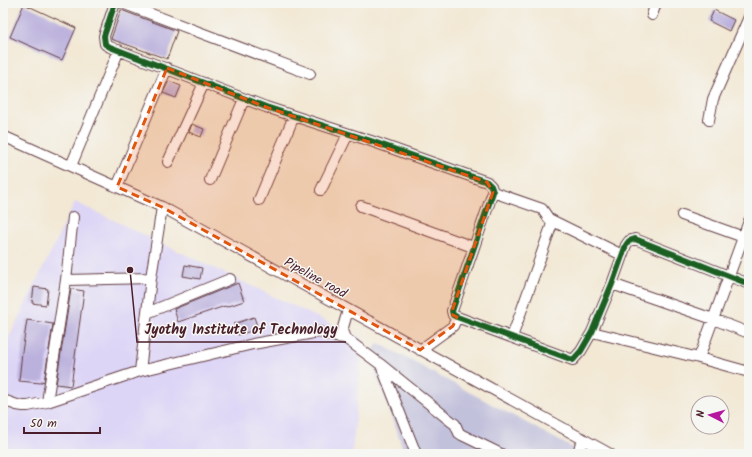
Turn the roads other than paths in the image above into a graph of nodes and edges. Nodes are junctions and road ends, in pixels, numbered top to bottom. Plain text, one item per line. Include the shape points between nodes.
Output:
1 (115, 3) edge
2 (122, 3) edge
3 (656, 3) edge
4 (652, 15) dead end
5 (749, 17) edge
6 (119, 50) junction
7 (167, 68) junction
8 (310, 74) dead end
9 (204, 83) junction
10 (244, 99) junction
11 (294, 116) junction
12 (709, 120) dead end
13 (348, 134) junction
14 (3, 136) edge
15 (168, 162) dead end
16 (71, 166) junction
17 (210, 180) dead end
18 (116, 187) junction
19 (321, 190) dead end
20 (493, 192) junction
21 (259, 200) dead end
22 (361, 206) dead end
23 (162, 207) junction
24 (682, 214) dead end
25 (74, 217) dead end
26 (553, 221) junction
27 (749, 221) edge
28 (746, 238) edge
29 (473, 248) junction
30 (622, 255) junction
31 (729, 275) junction
32 (152, 278) junction
33 (230, 279) dead end
34 (66, 280) junction
35 (612, 284) junction
36 (749, 284) edge
37 (348, 310) junction
38 (147, 313) junction
39 (457, 317) junction
40 (713, 319) junction
41 (592, 332) junction
42 (749, 334) edge
43 (512, 337) junction
44 (346, 338) junction
45 (420, 350) junction
46 (699, 358) junction
47 (380, 364) junction
48 (140, 371) junction
49 (749, 372) edge
50 (3, 400) edge
51 (47, 402) junction
52 (582, 438) junction
53 (416, 454) edge
54 (501, 454) edge
55 (578, 454) edge
56 (610, 454) edge

1 - 6 street via 104,36 105,44
2 - 8 street
3 - 4 street
5 - 12 street via 713,99
6 - 7 street
6 - 16 street
7 - 9 street
7 - 18 street
9 - 10 street
9 - 15 street
10 - 11 street
10 - 17 street
11 - 13 street
11 - 21 street
13 - 19 street
13 - 20 street via 487,182
14 - 16 street, Pipeline road
16 - 18 street, Pipeline road
18 - 23 street, Pipeline road
20 - 26 street via 542,209
20 - 29 street
22 - 29 street
23 - 32 street
23 - 37 street, Pipeline road
24 - 28 street
25 - 34 street
26 - 30 street
26 - 43 street
27 - 28 street
28 - 31 street
29 - 39 street via 452,311
30 - 31 street via 626,245 635,239
30 - 35 street
31 - 36 street
31 - 40 street
32 - 34 street
32 - 38 street
33 - 38 street
34 - 51 street
35 - 40 street
35 - 41 street
37 - 44 street via 342,331
37 - 45 street, Pipeline road
38 - 48 street
39 - 43 street
39 - 45 street via 453,326
40 - 42 street
40 - 46 street
41 - 43 street via 573,360
41 - 46 street
44 - 47 street
44 - 48 street via 319,332 253,344
45 - 52 street, Pipeline road
46 - 49 street
47 - 53 street
47 - 54 street via 455,424 459,433
48 - 51 street
50 - 51 street via 23,406
52 - 55 street
52 - 56 street, Pipeline road

